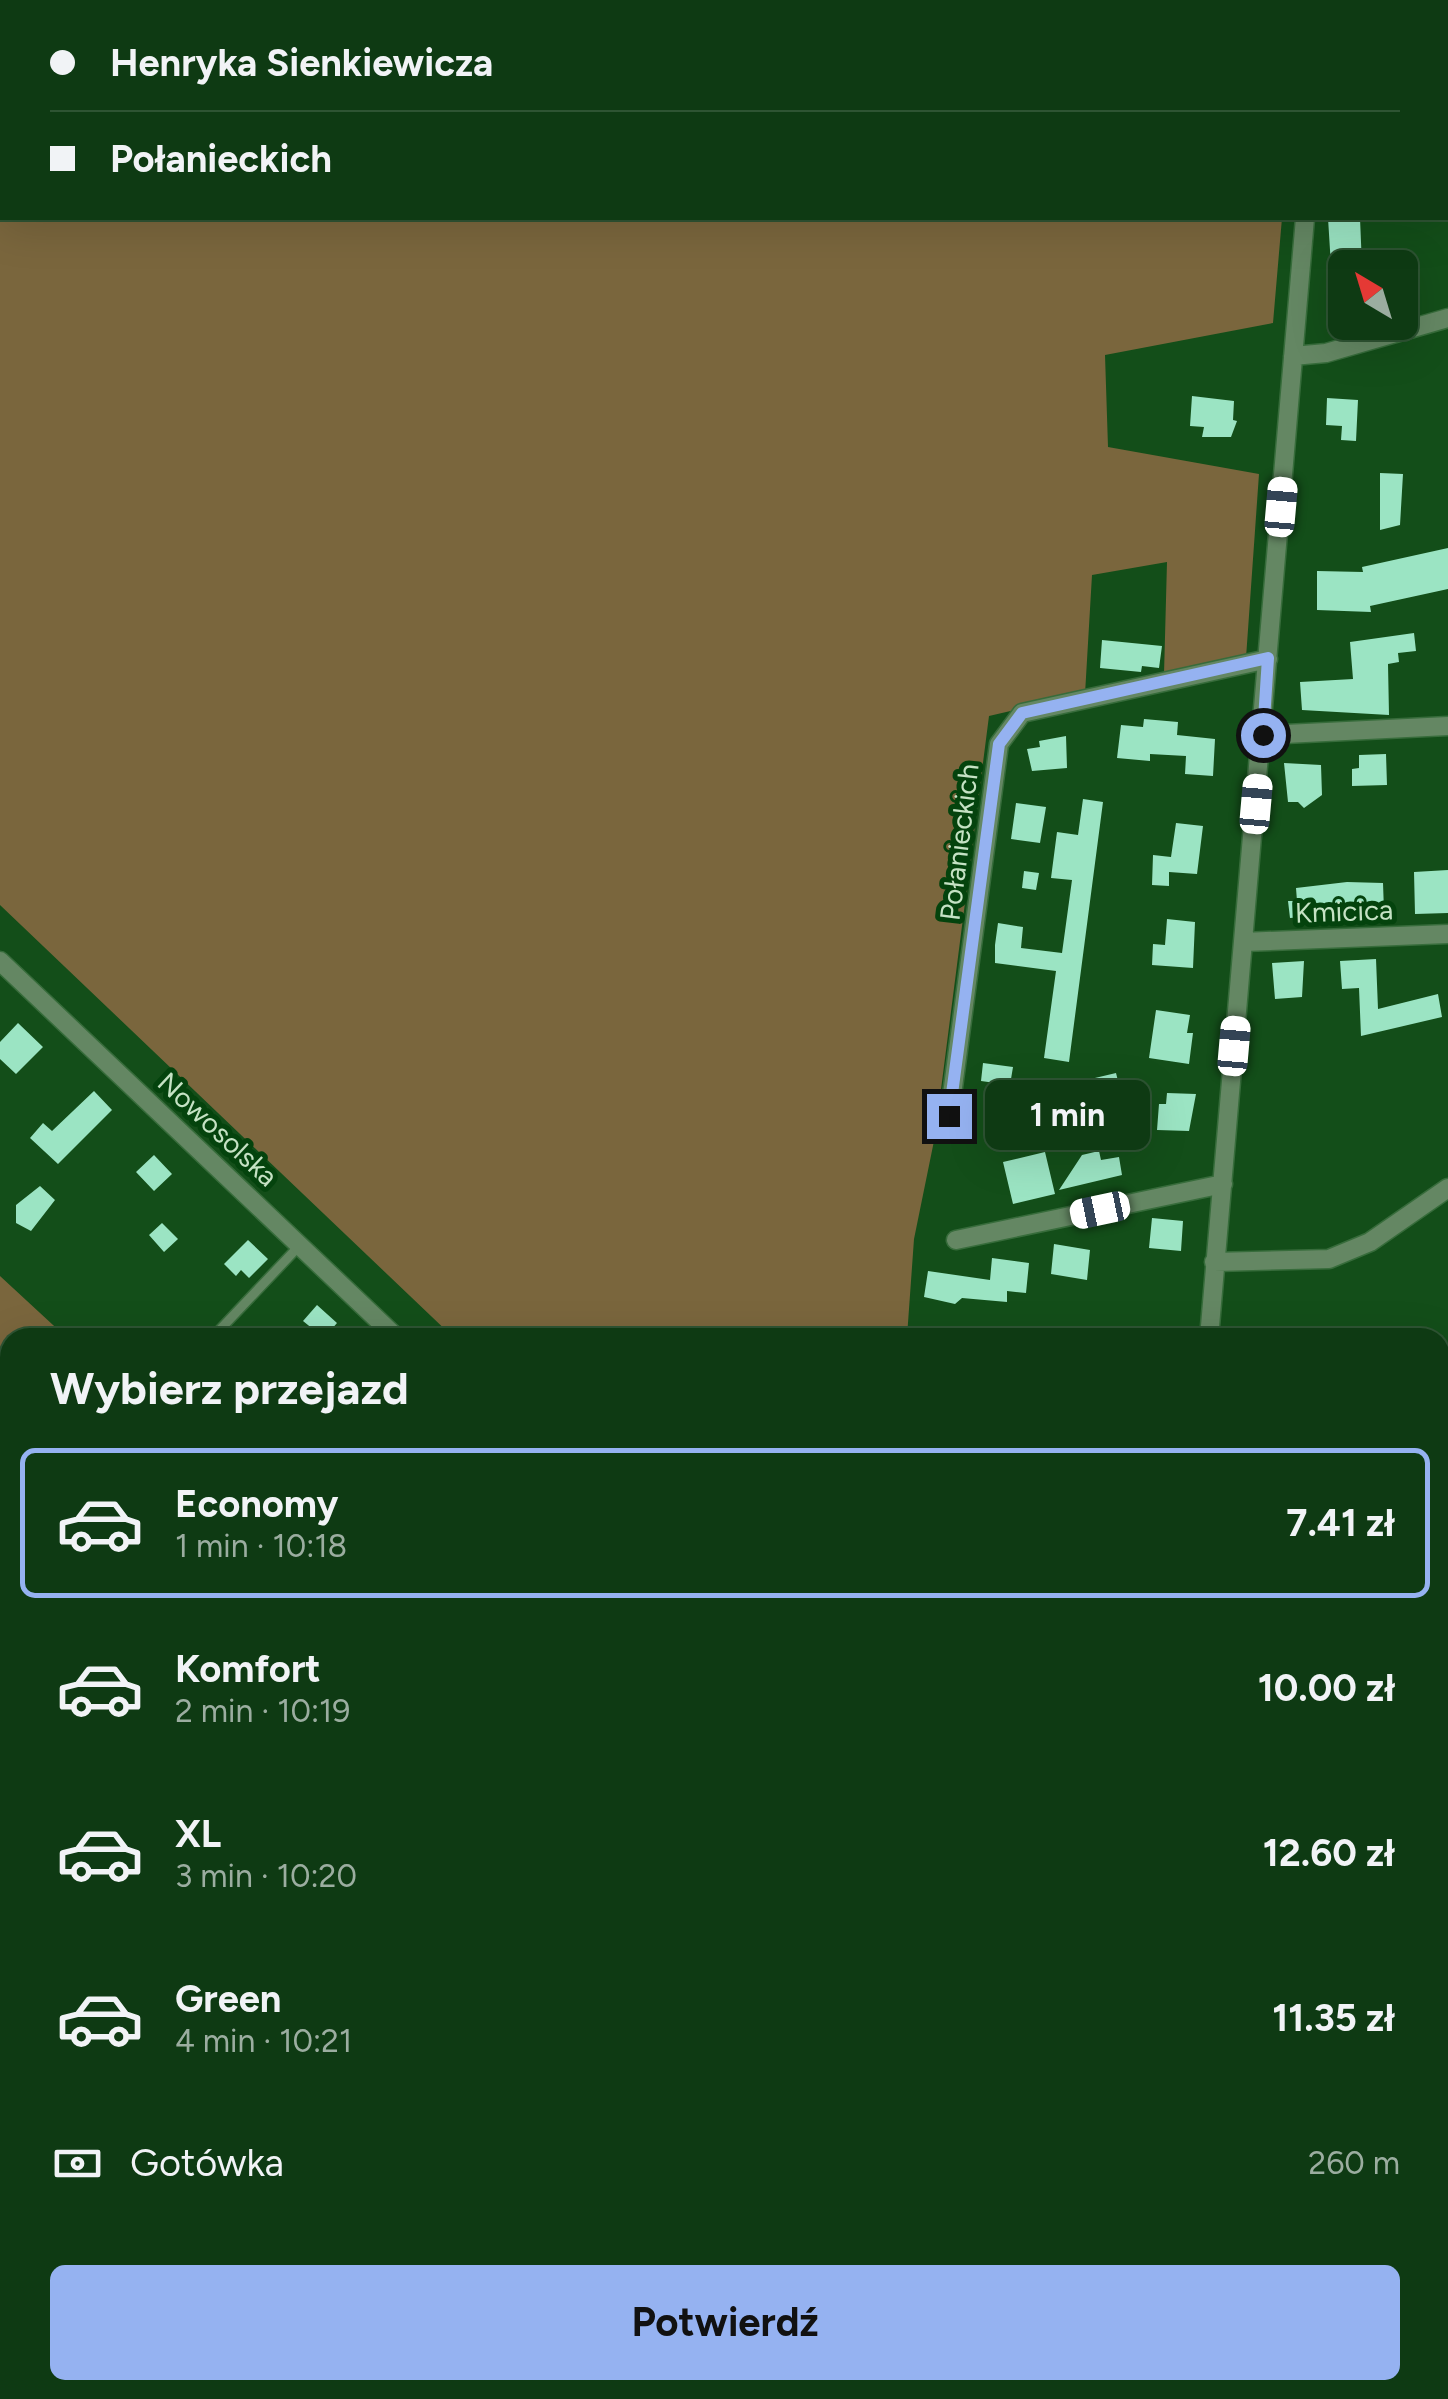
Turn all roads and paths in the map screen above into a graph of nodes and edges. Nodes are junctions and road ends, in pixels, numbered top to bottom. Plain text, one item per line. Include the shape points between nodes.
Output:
1 (1304, 220) edge
2 (1448, 318) edge
3 (1294, 356) junction
4 (1268, 658) junction
5 (1448, 726) edge
6 (1263, 735) junction
7 (1448, 934) edge
8 (1243, 942) junction
9 (0, 961) edge
10 (949, 1116) dead end
11 (1223, 1184) junction
12 (1448, 1188) edge
13 (956, 1240) dead end
14 (300, 1245) junction
15 (1214, 1262) junction
16 (221, 1328) edge
17 (387, 1328) edge
18 (1209, 1328) edge

1 - 3 street
2 - 3 street
3 - 4 street
4 - 6 street
4 - 10 street, Połanieckich via 1022,713 999,744
5 - 6 street
6 - 8 street
7 - 8 street, Kmicica
8 - 11 street
9 - 14 street, Nowosolska
11 - 13 street
11 - 15 street
12 - 15 street via 1370,1242 1329,1259
14 - 16 lane
14 - 17 street, Nowosolska
15 - 18 street

